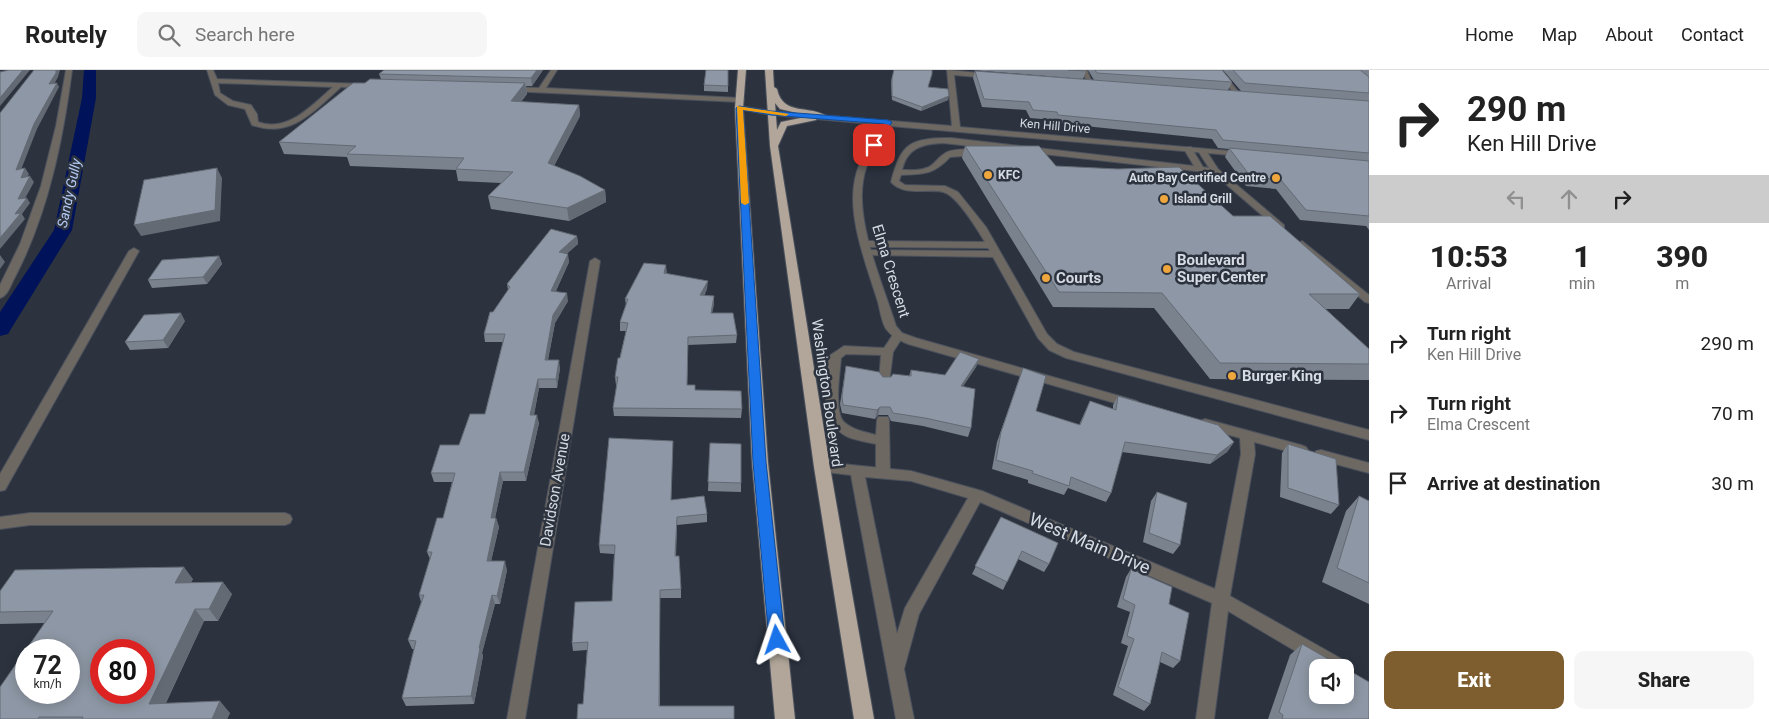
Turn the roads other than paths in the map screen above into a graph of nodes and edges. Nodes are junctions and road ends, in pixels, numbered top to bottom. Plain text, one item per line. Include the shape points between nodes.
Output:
1 (69, 70) edge
2 (210, 70) edge
3 (554, 70) edge
4 (742, 70) edge
5 (1084, 70) edge
6 (1218, 70) edge
7 (950, 72) edge
8 (769, 77) edge
9 (997, 77) edge
10 (214, 81) junction
11 (1081, 83) edge
12 (1091, 84) junction
13 (338, 85) junction
14 (1100, 85) edge
15 (377, 86) edge
16 (503, 89) edge
17 (542, 90) junction
18 (1228, 94) edge
19 (1238, 95) junction
20 (1248, 96) edge
21 (740, 104) junction
22 (771, 113) junction
23 (824, 117) junction
24 (888, 122) junction
25 (956, 128) junction
26 (774, 146) junction
27 (1018, 148) junction
28 (1188, 149) junction
29 (1202, 151) junction
30 (1064, 153) junction
31 (1251, 155) edge
32 (1150, 163) junction
33 (1073, 167) edge
34 (1200, 169) junction
35 (1215, 171) junction
36 (897, 173) junction
37 (1153, 174) edge
38 (868, 248) junction
39 (993, 249) junction
40 (134, 251) dead end
41 (595, 261) dead end
42 (0, 295) edge
43 (1369, 300) edge
44 (898, 335) junction
45 (887, 352) junction
46 (886, 381) edge
47 (1142, 406) edge
48 (882, 420) edge
49 (1190, 420) edge
50 (1247, 436) junction
51 (1369, 436) edge
52 (883, 441) junction
53 (822, 467) junction
54 (1369, 468) edge
55 (857, 471) junction
56 (883, 473) junction
57 (0, 486) edge
58 (976, 495) junction
59 (285, 519) dead end
60 (0, 523) edge
61 (1221, 599) junction
62 (1325, 659) edge
63 (896, 668) junction
64 (516, 719) edge
65 (785, 719) edge
66 (864, 719) edge
67 (905, 719) edge
68 (1205, 719) edge

1 - 42 street via 48,173 20,258
2 - 10 street
3 - 17 street
4 - 21 highway
5 - 12 street
6 - 19 street
7 - 9 street
7 - 25 street
8 - 22 highway, Washington Boulevard
8 - 23 highway via 775,99 784,107
10 - 13 street
10 - 13 street via 217,94 231,103 248,107 254,123 271,126 295,121
11 - 12 street
12 - 14 street
13 - 15 street
16 - 17 street, Ken Hill Drive
17 - 21 street, Ken Hill Drive
18 - 19 street
19 - 20 street
21 - 22 street, Ken Hill Drive
21 - 65 highway via 760,462
22 - 23 street, Ken Hill Drive
22 - 26 highway, Washington Boulevard
23 - 24 street, Ken Hill Drive
23 - 26 highway via 784,124
24 - 25 street, Ken Hill Drive
24 - 38 street, Elma Crescent via 866,156 858,182 858,210
25 - 28 street, Ken Hill Drive
26 - 53 highway, Washington Boulevard
27 - 30 street
27 - 36 street via 1007,154 953,153 928,171
27 - 36 street via 958,141 930,142 905,153
28 - 29 street, Ken Hill Drive
28 - 34 street
29 - 31 street, Ken Hill Drive
29 - 35 street
30 - 32 street
30 - 33 street
32 - 34 street
32 - 37 street
34 - 35 street
35 - 43 street
36 - 39 street via 895,182 900,187 953,192
38 - 39 street
38 - 44 street, Elma Crescent via 891,327
39 - 51 street via 1042,336 1061,351
40 - 57 street
41 - 64 street, Davidson Avenue
44 - 45 street
44 - 47 street, Elma Crescent
45 - 46 street
45 - 52 street via 844,350 835,356 833,372 832,406 837,423 850,433
48 - 52 street
49 - 50 street
50 - 54 street
50 - 61 street via 1248,454
52 - 56 street
53 - 55 street, West Main Drive
53 - 66 highway, Washington Boulevard
55 - 56 street, West Main Drive
55 - 63 street
56 - 58 street, West Main Drive via 911,476
58 - 61 street, West Main Drive
58 - 63 street via 910,613
59 - 60 street via 30,519
61 - 62 street, West Main Drive
61 - 68 street
63 - 67 street

